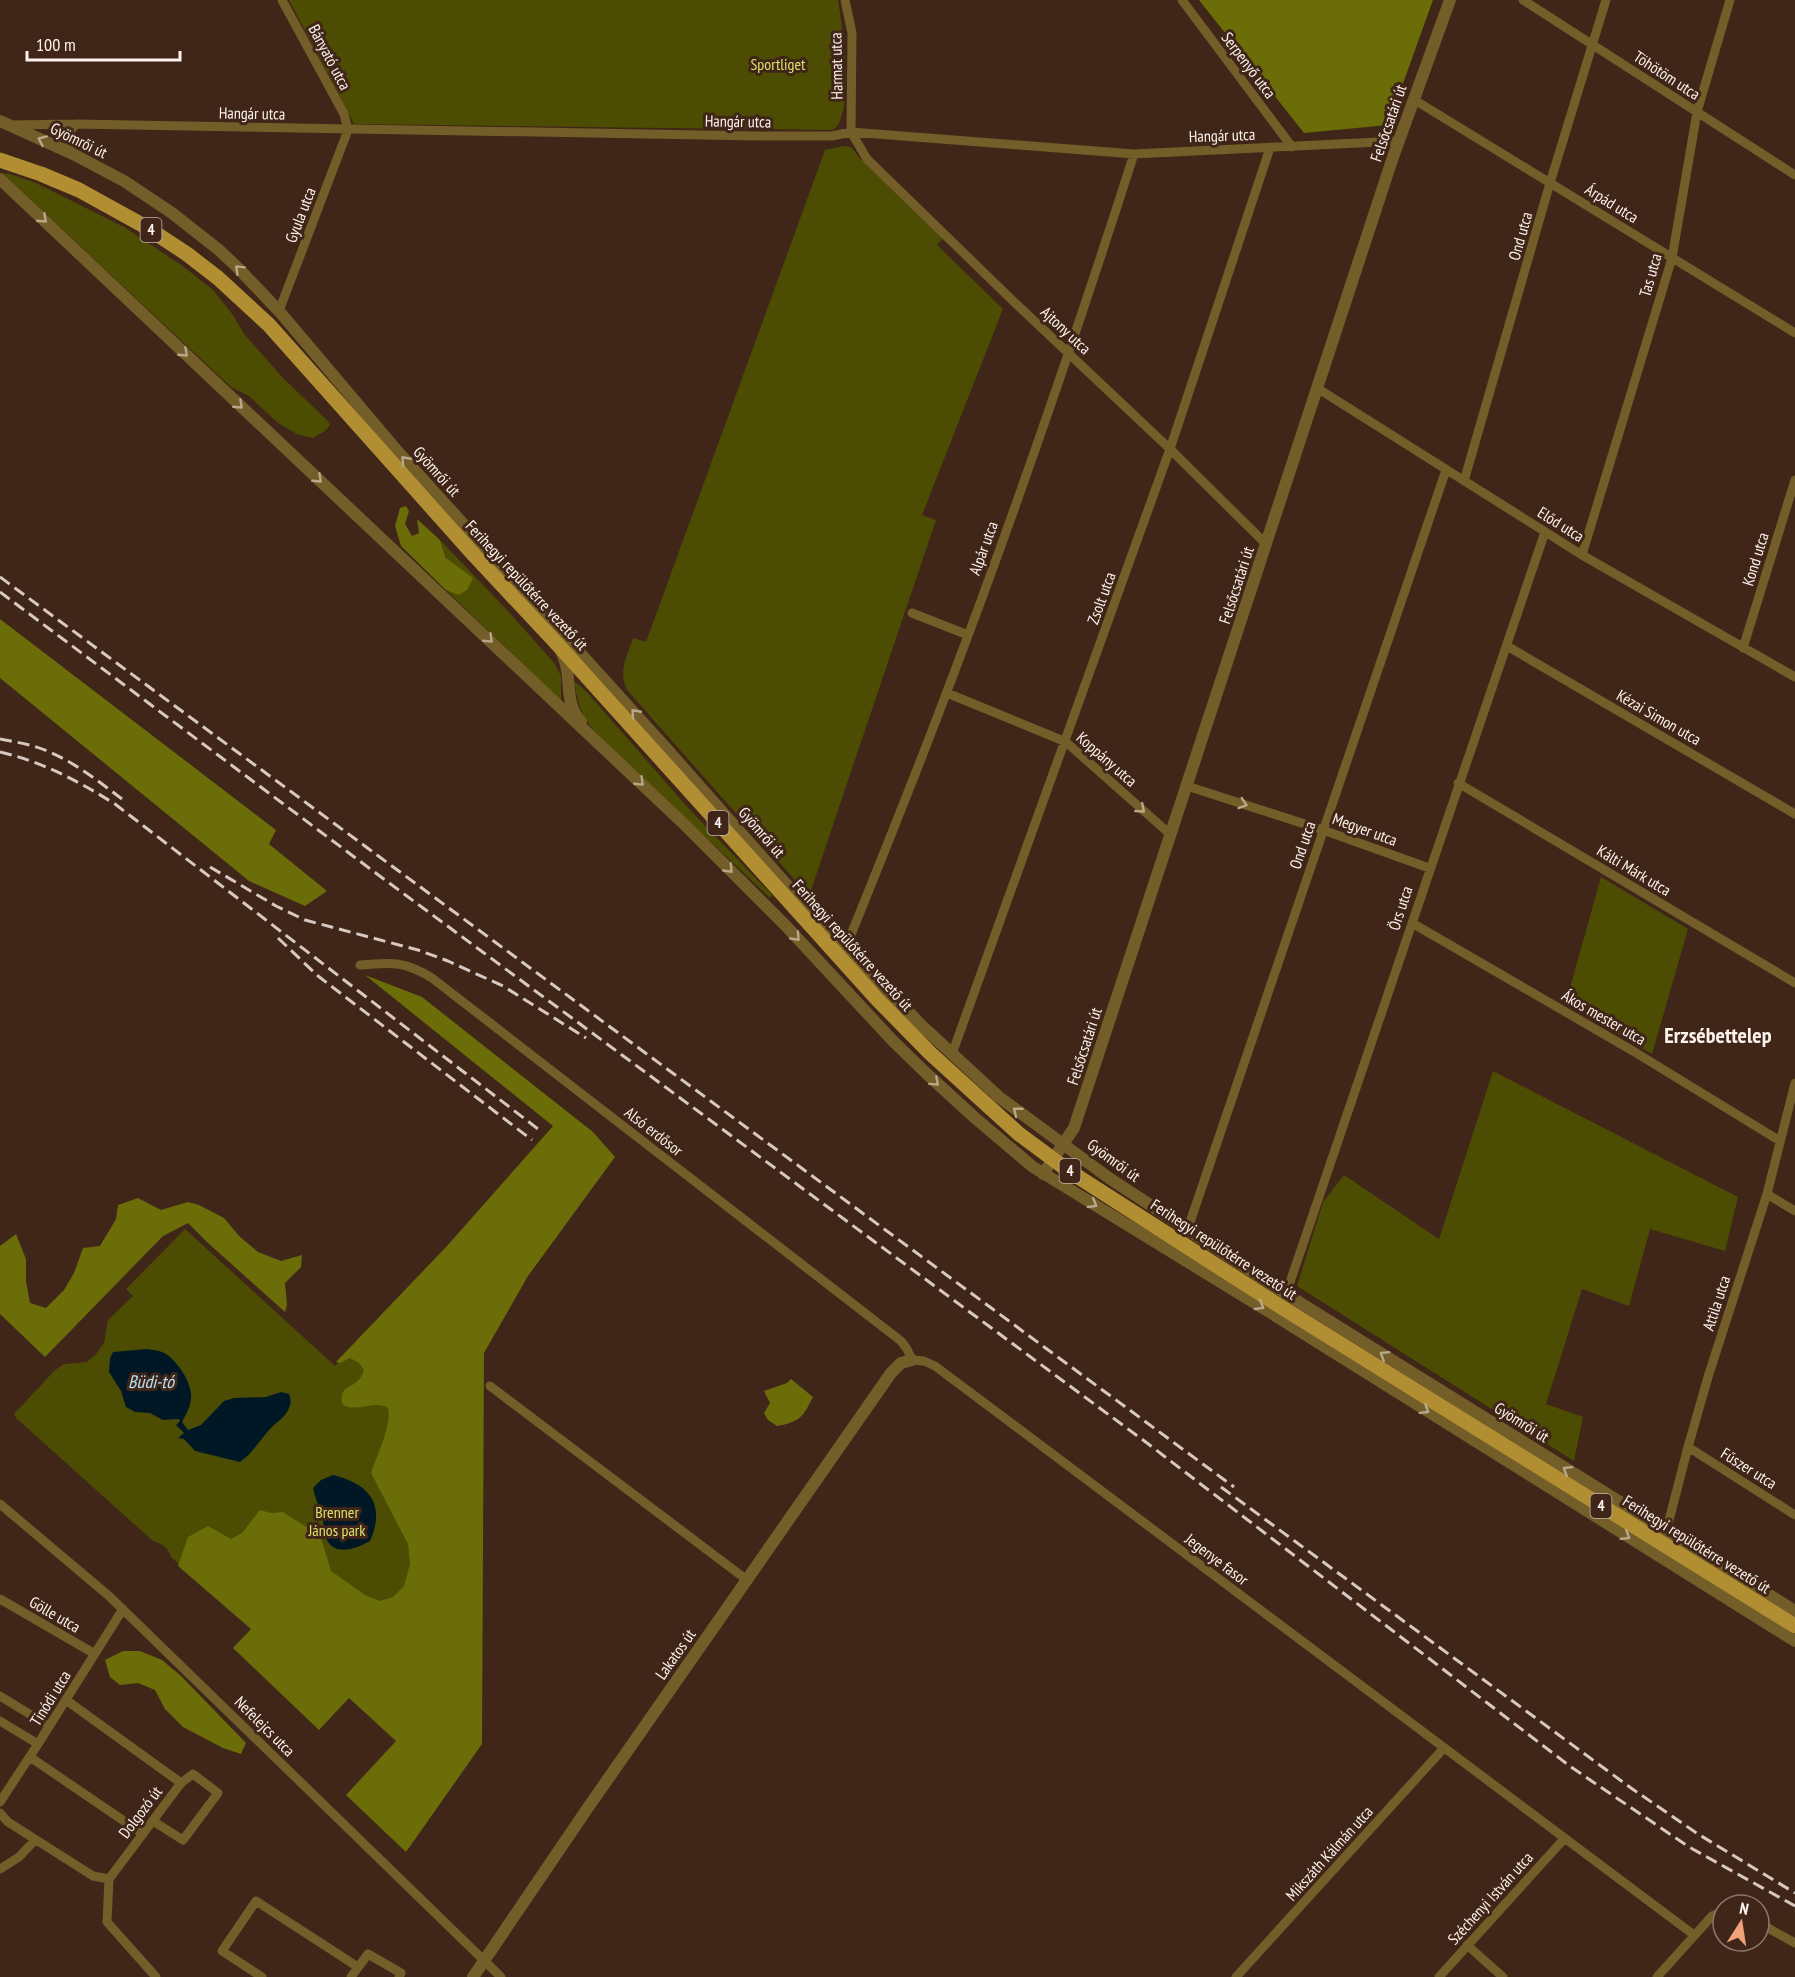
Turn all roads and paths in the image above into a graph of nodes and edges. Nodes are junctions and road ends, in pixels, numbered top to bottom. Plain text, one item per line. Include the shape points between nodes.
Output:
1 (282, 0) edge
2 (845, 0) edge
3 (1182, 0) edge
4 (1450, 0) edge
5 (1523, 0) edge
6 (1606, 0) edge
7 (1730, 0) edge
8 (1592, 44) junction
9 (1413, 99) junction
10 (1697, 112) junction
11 (5, 123) edge
12 (76, 124) junction
13 (348, 130) junction
14 (851, 132) junction
15 (1399, 141) junction
16 (1292, 147) junction
17 (1270, 148) junction
18 (73, 154) junction
19 (1134, 154) junction
20 (6, 162) edge
21 (1795, 175) edge
22 (0, 179) edge
23 (1550, 183) junction
24 (1672, 258) junction
25 (279, 311) junction
26 (1795, 333) edge
27 (1069, 354) junction
28 (1317, 388) junction
29 (1170, 449) junction
30 (1446, 470) junction
31 (1795, 480) edge
32 (1464, 481) junction
33 (1545, 532) junction
34 (1267, 545) junction
35 (1582, 555) junction
36 (912, 613) dead end
37 (968, 635) junction
38 (560, 646) junction
39 (1507, 646) junction
40 (1743, 648) junction
41 (1795, 677) edge
42 (947, 693) junction
43 (597, 742) junction
44 (1066, 742) junction
45 (1458, 783) junction
46 (1187, 786) junction
47 (1795, 814) edge
48 (1323, 830) junction
49 (1171, 835) junction
50 (1429, 868) junction
51 (1412, 923) junction
52 (846, 947) junction
53 (360, 965) dead end
54 (1795, 983) edge
55 (952, 1054) junction
56 (1795, 1083) edge
57 (1780, 1141) junction
58 (1062, 1148) junction
59 (1046, 1171) junction
60 (1767, 1194) junction
61 (1795, 1211) edge
62 (1187, 1231) junction
63 (1286, 1294) junction
64 (912, 1360) junction
65 (490, 1386) dead end
66 (1688, 1447) junction
67 (0, 1504) edge
68 (1795, 1515) edge
69 (1666, 1532) junction
70 (747, 1580) junction
71 (0, 1599) edge
72 (123, 1609) junction
73 (1795, 1611) edge
74 (1795, 1626) edge
75 (1795, 1641) edge
76 (95, 1654) junction
77 (0, 1696) edge
78 (66, 1700) junction
79 (0, 1722) edge
80 (49, 1726) junction
81 (38, 1744) junction
82 (1443, 1749) junction
83 (30, 1757) junction
84 (181, 1783) junction
85 (0, 1802) edge
86 (0, 1813) edge
87 (153, 1821) junction
88 (143, 1834) junction
89 (1564, 1839) junction
90 (35, 1840) junction
91 (0, 1869) edge
92 (109, 1879) junction
93 (1711, 1917) edge
94 (1771, 1930) edge
95 (1694, 1935) junction
96 (1795, 1943) edge
97 (1467, 1945) junction
98 (484, 1961) junction
99 (358, 1967) junction
100 (156, 1977) edge
101 (262, 1977) edge
102 (351, 1977) edge
103 (399, 1977) edge
104 (473, 1977) edge
105 (501, 1977) edge
106 (1236, 1977) edge
107 (1439, 1977) edge
108 (1503, 1977) edge
109 (1657, 1977) edge

1 - 13 street, Bányató utca via 344,114
2 - 14 street, Harmat utca via 853,52
3 - 16 street, Serpenyő utca
4 - 9 street, Felsőcsatári út
5 - 8 street, Töhötöm utca
6 - 8 street, Ond utca
7 - 10 street, Tas utca
8 - 10 street, Töhötöm utca
8 - 23 street, Ond utca
9 - 15 street, Felsőcsatári út
9 - 23 street, Árpád utca
10 - 21 street, Töhötöm utca
10 - 24 street, Tas utca
11 - 12 street, Hangár utca
18 -> 11 street, Gyömrői út
12 - 13 street, Hangár utca
12 - 18 street via 68,138
13 - 14 street, Hangár utca via 758,136 831,136
13 - 25 street, Gyula utca
14 - 19 street, Hangár utca
14 - 27 street, Ajtony utca via 867,159
15 - 16 street, Hangár utca
15 - 28 street, Felsőcsatári út
16 - 17 street, Hangár utca
17 - 19 street, Hangár utca
17 - 29 street, Zsolt utca
25 -> 18 street, Gyömrői út via 219,250 172,213
19 - 27 street, Alpár utca
20 - 38 main road, Ferihegyi repülőtérre vezető út / 4 via 107,204 188,254 218,278 269,325
22 -> 43 street
23 - 24 street, Árpád utca
23 - 32 street, Ond utca
24 - 26 street, Árpád utca
24 - 35 street, Tas utca
52 -> 25 street, Gyömrői út via 399,453
27 - 29 street, Ajtony utca
27 - 37 street, Alpár utca
28 - 30 street, Előd utca
28 - 34 street, Felsőcsatári út
29 - 34 street, Ajtony utca
29 - 44 street, Zsolt utca
30 - 32 street, Előd utca
30 - 48 street, Ond utca
31 - 40 street, Kond utca
32 - 33 street, Előd utca
33 - 35 street, Előd utca
33 - 39 street, Örs utca
34 - 46 street, Felsőcsatári út
35 - 40 street, Előd utca
36 - 37 street
37 - 42 street, Alpár utca
38 - 43 street via 574,714
38 - 74 main road, Ferihegyi repülőtérre vezető út / 4 via 891,1014 1019,1134 1069,1171 1278,1305
39 - 45 street, Örs utca
39 - 47 street, Kézai Simon utca
40 - 41 street, Előd utca
42 - 44 street, Koppány utca
42 - 52 street, Alpár utca
43 -> 59 street via 786,926 927,1074 974,1117
44 -> 49 street, Koppány utca
44 - 55 street, Zsolt utca
45 - 50 street, Örs utca
45 - 54 street, Kálti Márk utca
46 -> 48 street, Megyer utca
46 - 49 street, Felsőcsatári út
48 - 50 street, Megyer utca
48 - 62 street, Ond utca
49 - 58 street, Felsőcsatári út via 1074,1128
50 - 51 street, Örs utca
51 - 57 street, Ákos mester utca
51 - 63 street, Örs utca
52 - 55 street, Gyömrői út
53 - 64 street, Alsó erdősor via 400,963 432,978 901,1341
58 -> 55 street, Gyömrői út
56 - 57 street, Attila utca
57 - 60 street, Attila utca
58 - 59 street, Felsőcsatári út
58 - 62 street, Gyömrői út
59 -> 75 street
60 - 61 street
60 - 66 street, Attila utca
62 - 63 street, Gyömrői út
69 -> 63 street, Gyömrői út
64 - 70 street, Lakatos út via 891,1373
64 - 82 street, Jegenye fasor via 935,1366
65 - 70 street
66 - 68 street, Fűszer utca
66 - 69 street, Attila utca
67 - 72 street, Nefelejcs utca
69 - 73 street, Gyömrői út
70 - 98 street, Lakatos út
71 - 76 street, Gölle utca
72 - 76 street, Tinódi utca
72 - 98 street, Nefelejcs utca
76 - 78 street, Tinódi utca
77 - 80 street
78 - 80 street, Tinódi utca
78 - 84 street, Dolgozó út
79 - 81 street
80 - 81 street, Tinódi utca
81 - 83 street, Tinódi utca
82 - 89 street, Jegenye fasor
82 - 106 street, Mikszáth Kálmán utca
83 - 85 street, Tinódi utca
83 - 88 street
84 - 87 street, Dolgozó út
84 - 87 street via 193,1774 218,1793 183,1840
86 - 90 street
87 - 88 street, Dolgozó út
88 - 92 street, Dolgozó út
89 - 95 street, Jegenye fasor
89 - 97 street, Széchenyi István utca
90 - 91 street
90 - 92 street via 93,1876
92 - 100 street via 107,1922
93 - 95 street
94 - 96 street
95 - 109 street
97 - 107 street, Széchenyi István utca
97 - 108 street
98 - 104 street, Lakatos út
98 - 105 street, Nefelejcs utca
99 - 101 street via 256,1901 222,1951
99 - 102 street
99 - 103 street via 368,1954 401,1973

